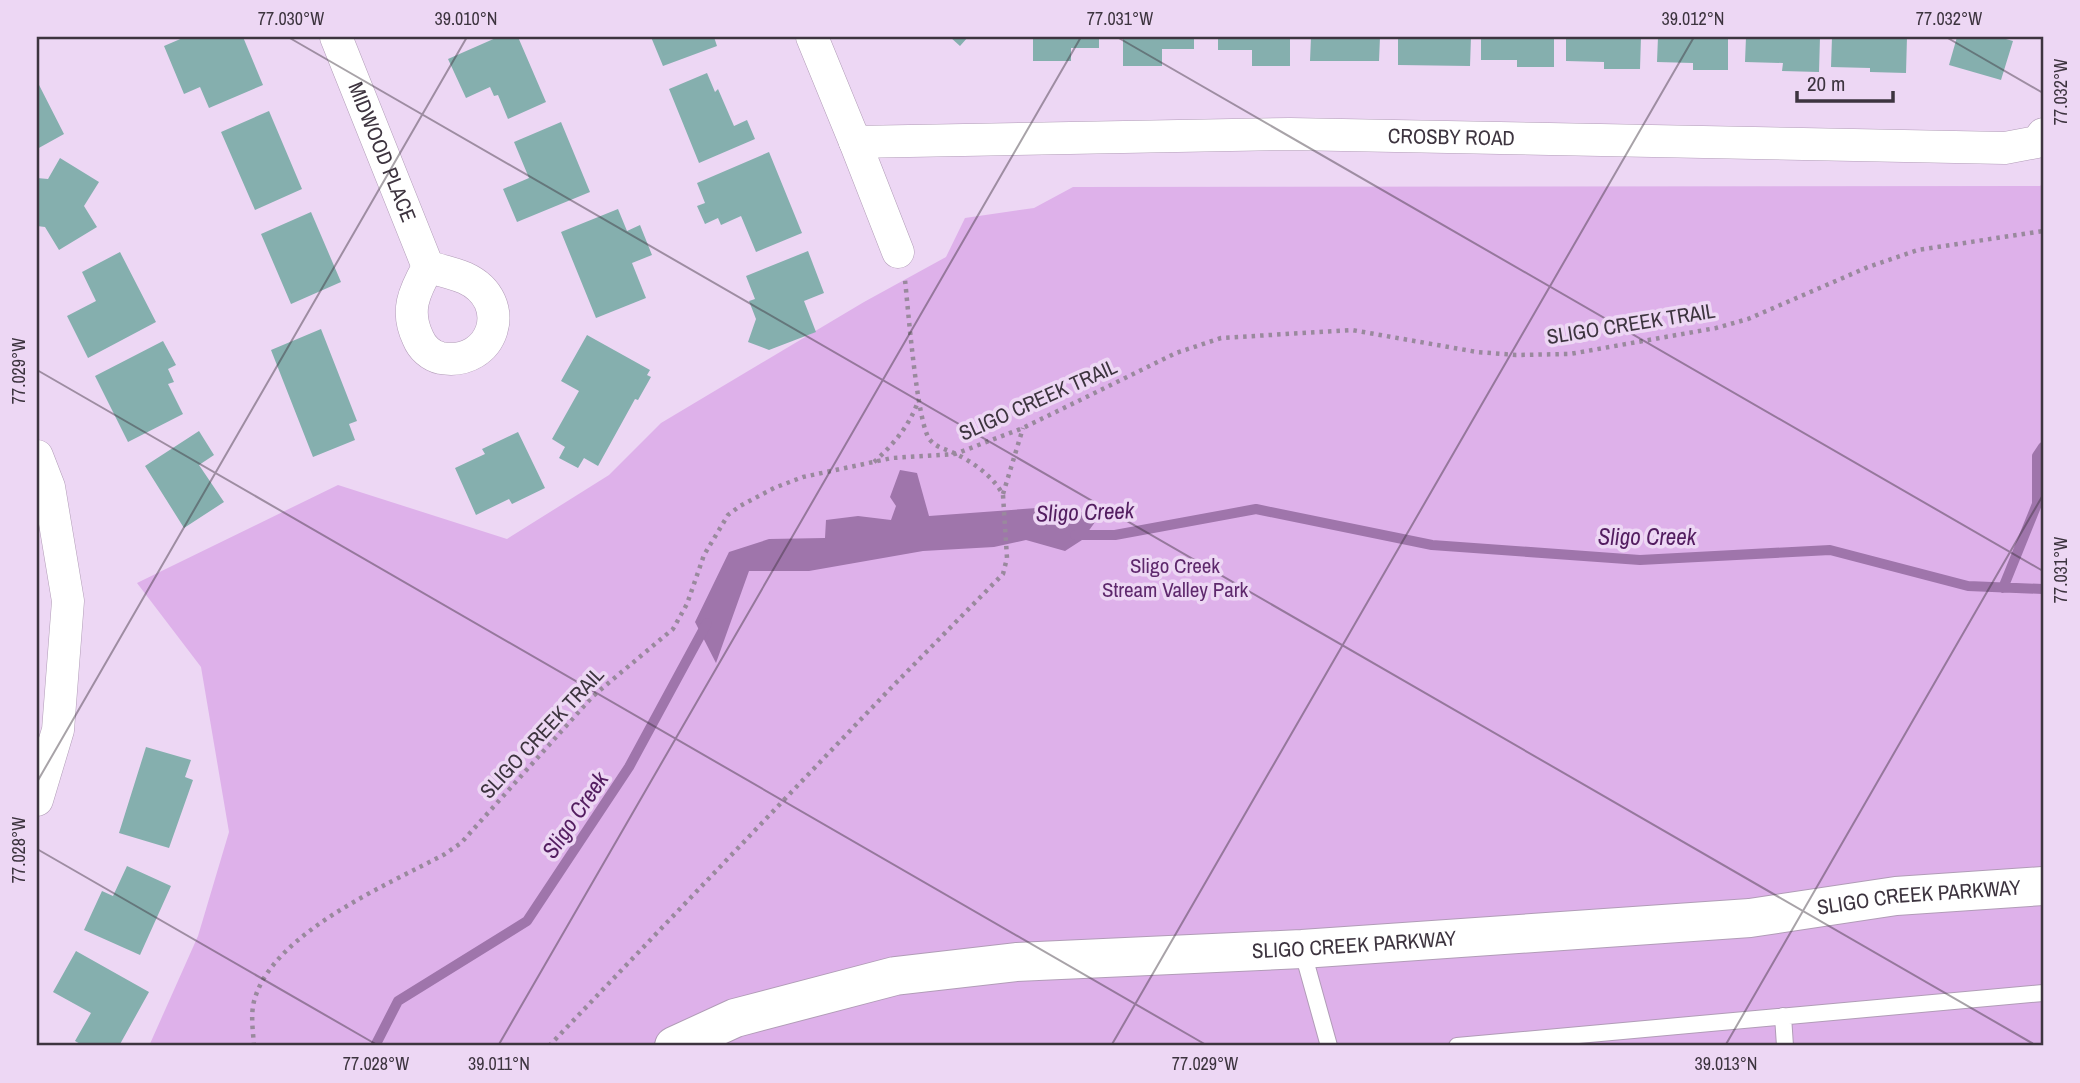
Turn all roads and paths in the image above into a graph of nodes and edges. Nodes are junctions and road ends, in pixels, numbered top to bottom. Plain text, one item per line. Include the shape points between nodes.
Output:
1 (336, 37) edge
2 (812, 37) edge
3 (2043, 134) edge
4 (855, 142) junction
5 (2043, 231) edge
6 (898, 252) joint
7 (428, 267) dead end
8 (919, 399) junction
9 (1023, 428) junction
10 (956, 454) junction
11 (37, 456) edge
12 (873, 463) junction
13 (1003, 497) junction
14 (37, 800) edge
15 (2043, 886) edge
16 (1302, 949) junction
17 (2043, 993) edge
18 (1783, 1016) junction
19 (254, 1046) edge
20 (549, 1046) edge
21 (674, 1046) edge
22 (1329, 1046) edge
23 (1457, 1046) edge
24 (1785, 1046) edge

1 - 7 street, MIDWOOD PLACE
2 - 4 street
3 - 4 street, CROSBY ROAD via 2037,142 2005,148 1290,134
4 - 6 street
5 - 9 path, SLIGO CREEK TRAIL via 1918,250 1748,319 1570,355 1477,352 1352,330 1221,338 1177,353
6 - 8 path
8 - 10 path via 929,439
8 - 12 path via 904,429
9 - 10 path, SLIGO CREEK TRAIL
9 - 13 path
10 - 12 path, SLIGO CREEK TRAIL
10 - 13 path via 988,475
11 - 14 street via 49,487 68,601 58,730
12 - 19 path, SLIGO CREEK TRAIL via 803,477 728,515 704,555 673,629 593,696 461,843 331,915 276,960 255,997
13 - 20 path via 1007,558 1003,574
15 - 16 street, SLIGO CREEK PARKWAY via 1896,896 1750,918
16 - 21 street, SLIGO CREEK PARKWAY via 1016,962 895,976 735,1018
16 - 22 lane
17 - 18 lane
18 - 23 lane
18 - 24 lane

